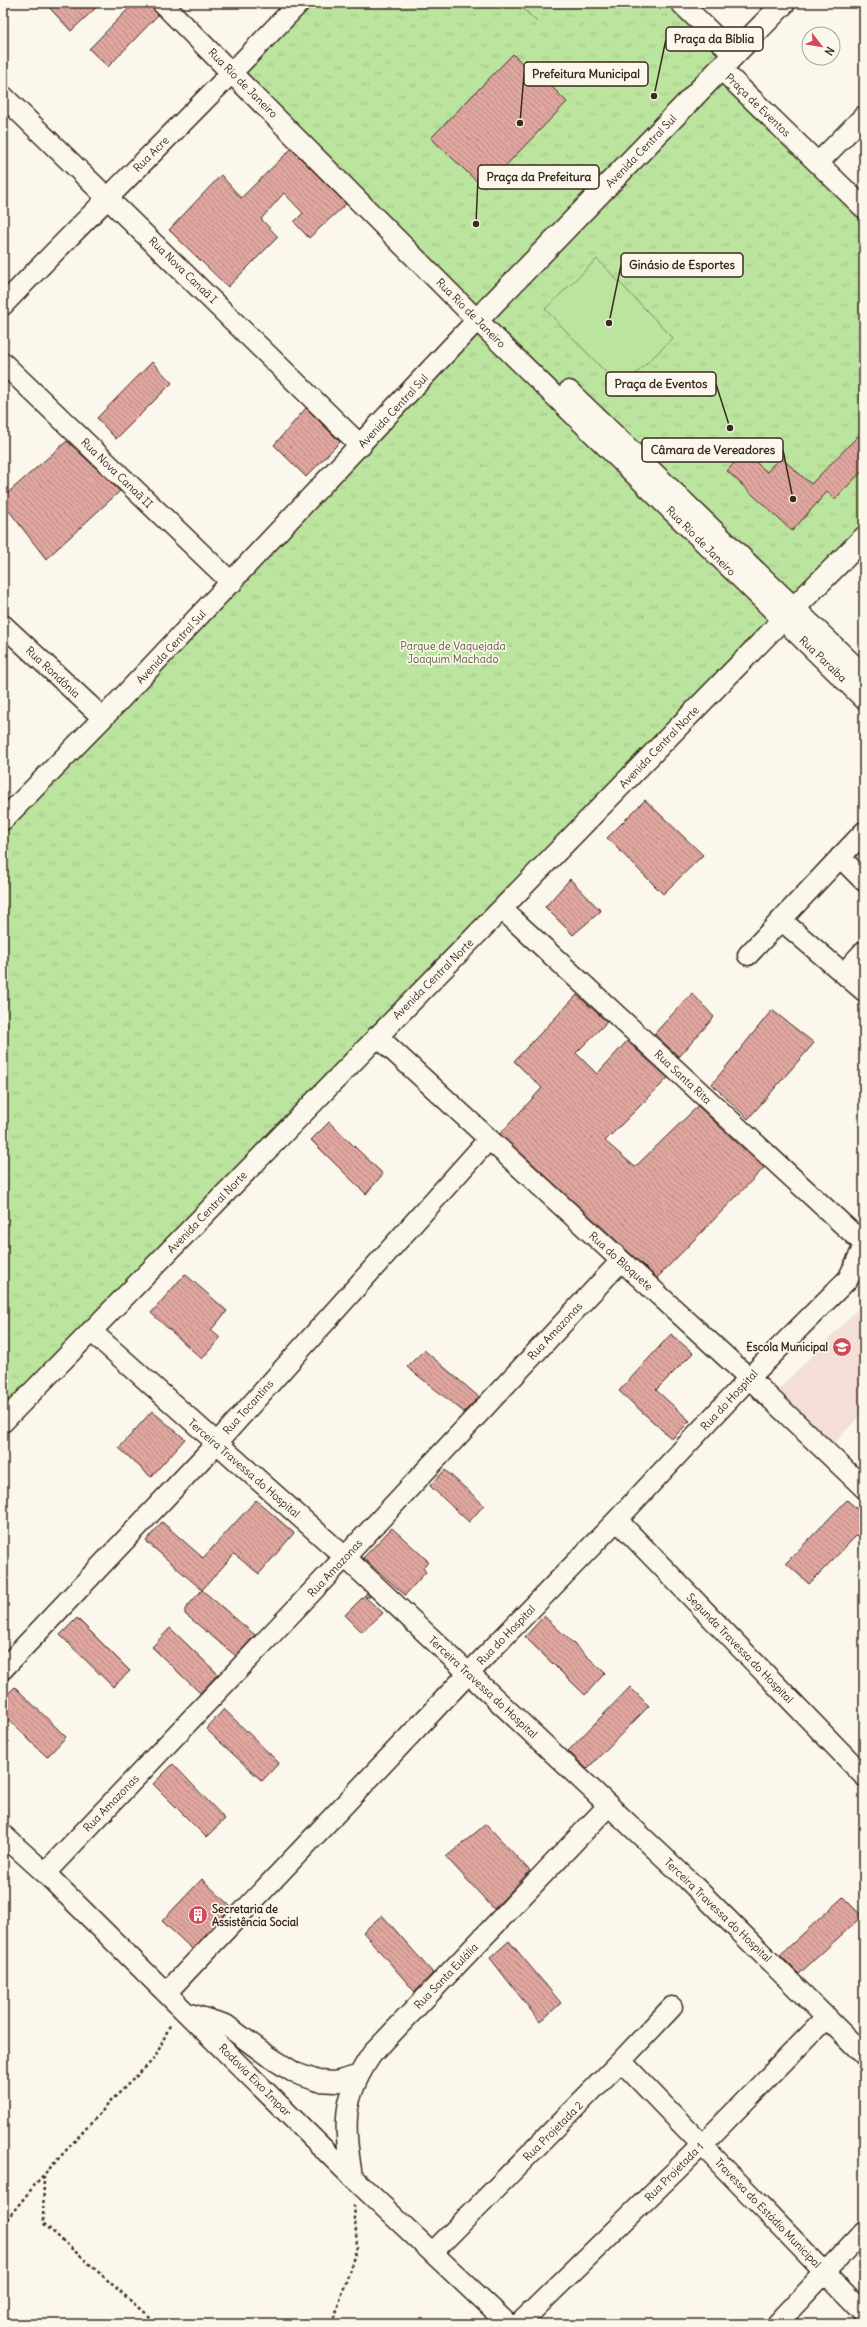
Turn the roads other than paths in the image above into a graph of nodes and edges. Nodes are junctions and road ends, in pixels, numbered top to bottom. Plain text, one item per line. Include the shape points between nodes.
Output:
1 (162, 3) edge
2 (177, 3) edge
3 (299, 3) edge
4 (681, 3) edge
5 (784, 3) edge
6 (728, 62) junction
7 (237, 69) junction
8 (3, 96) edge
9 (864, 116) edge
10 (818, 163) junction
11 (107, 197) junction
12 (864, 208) edge
13 (3, 305) edge
14 (481, 316) junction
15 (3, 363) edge
16 (361, 446) junction
17 (864, 538) edge
18 (232, 583) junction
19 (788, 614) junction
20 (3, 625) edge
21 (864, 675) edge
22 (864, 699) edge
23 (103, 718) junction
24 (3, 820) edge
25 (864, 832) edge
26 (840, 857) junction
27 (864, 881) edge
28 (503, 910) junction
29 (781, 920) junction
30 (864, 951) edge
31 (748, 955) dead end
32 (844, 973) junction
33 (864, 991) edge
34 (376, 1036) junction
35 (488, 1140) junction
36 (864, 1245) edge
37 (621, 1261) junction
38 (856, 1276) edge
39 (91, 1331) junction
40 (749, 1378) junction
41 (3, 1422) edge
42 (216, 1444) junction
43 (864, 1488) edge
44 (617, 1520) junction
45 (345, 1557) junction
46 (3, 1669) edge
47 (468, 1674) junction
48 (864, 1776) edge
49 (609, 1805) junction
50 (3, 1835) edge
51 (45, 1872) junction
52 (178, 2004) junction
53 (672, 2007) dead end
54 (827, 2017) junction
55 (864, 2055) edge
56 (621, 2061) junction
57 (357, 2076) junction
58 (703, 2144) junction
59 (352, 2176) junction
60 (864, 2231) edge
61 (432, 2252) junction
62 (826, 2273) junction
63 (864, 2313) edge
64 (508, 2324) edge
65 (519, 2324) edge
66 (777, 2324) edge

1 - 7 street, Rua Rio de Janeiro
2 - 7 street, Rua Rio de Janeiro
3 - 7 street, Rua Acre
4 - 6 street, Praça de Eventos
5 - 6 main road, Avenida Central Sul
6 - 10 street, Praça de Eventos
6 - 14 main road, Avenida Central Sul
7 - 11 street, Rua Acre
7 - 14 street, Rua Rio de Janeiro
8 - 11 street, Rua Nova Canaã I
9 - 10 street
10 - 12 street, Praça de Eventos
11 - 13 street, Rua Acre
11 - 16 street, Rua Nova Canaã I
14 - 16 street, Avenida Central Sul
14 - 19 street, Rua Rio de Janeiro
15 - 18 street, Rua Nova Canaã II
16 - 18 street, Avenida Central Sul
17 - 19 main road, Avenida Central Norte
18 - 23 street, Avenida Central Sul
19 - 21 street, Rua Paraíba
19 - 22 street, Rua Paraíba
19 - 28 street, Avenida Central Norte
20 - 23 street, Rua Rondônia
23 - 24 street, Avenida Central Sul
25 - 26 street
26 - 27 street
26 - 29 street
28 - 34 street, Avenida Central Norte
28 - 36 street, Rua Santa Rita
29 - 31 street
29 - 32 street
30 - 32 street
32 - 33 street
34 - 35 street, Rua do Bloquete
34 - 39 street, Avenida Central Norte
35 - 37 street, Rua do Bloquete
35 - 42 street, Rua Tocantins
36 - 38 street, Rua do Hospital
37 - 40 street, Rua do Bloquete
37 - 45 street, Rua Amazonas
38 - 40 street, Rua do Hospital
39 - 41 street, Avenida Central Norte
39 - 42 street, Terceira Travessa do Hospital
40 - 43 street, Rua do Bloquete
40 - 44 street, Rua do Hospital
42 - 45 street, Terceira Travessa do Hospital
42 - 46 street, Rua Tocantins
44 - 47 street, Rua do Hospital
44 - 48 street, Segunda Travessa do Hospital
45 - 47 street, Terceira Travessa do Hospital
45 - 51 street, Rua Amazonas
47 - 49 street, Terceira Travessa do Hospital
47 - 52 street, Rua do Hospital
49 - 54 street, Terceira Travessa do Hospital
49 - 57 street, Rua Santa Eulália via 372,2054
50 - 51 street, Rodovia Eixo Impar
51 - 52 street, Rodovia Eixo Impar
52 - 57 street via 226,2025 295,2073 318,2081 335,2082
52 - 59 street, Rodovia Eixo Impar
53 - 56 street, Rua Projetada 2
54 - 55 street, Terceira Travessa do Hospital
54 - 58 street, Rua Projetada 1
56 - 58 street, Travessa do Estádio Municipal
56 - 61 street, Rua Projetada 2
57 - 59 street, Rua Santa Eulália via 346,2115 346,2140
58 - 62 street, Travessa do Estádio Municipal
58 - 65 street, Rua Projetada 1
59 - 61 street, Rodovia Eixo Impar
60 - 62 street
61 - 64 street, Rodovia Eixo Impar
62 - 63 street, Travessa do Estádio Municipal
62 - 66 street

